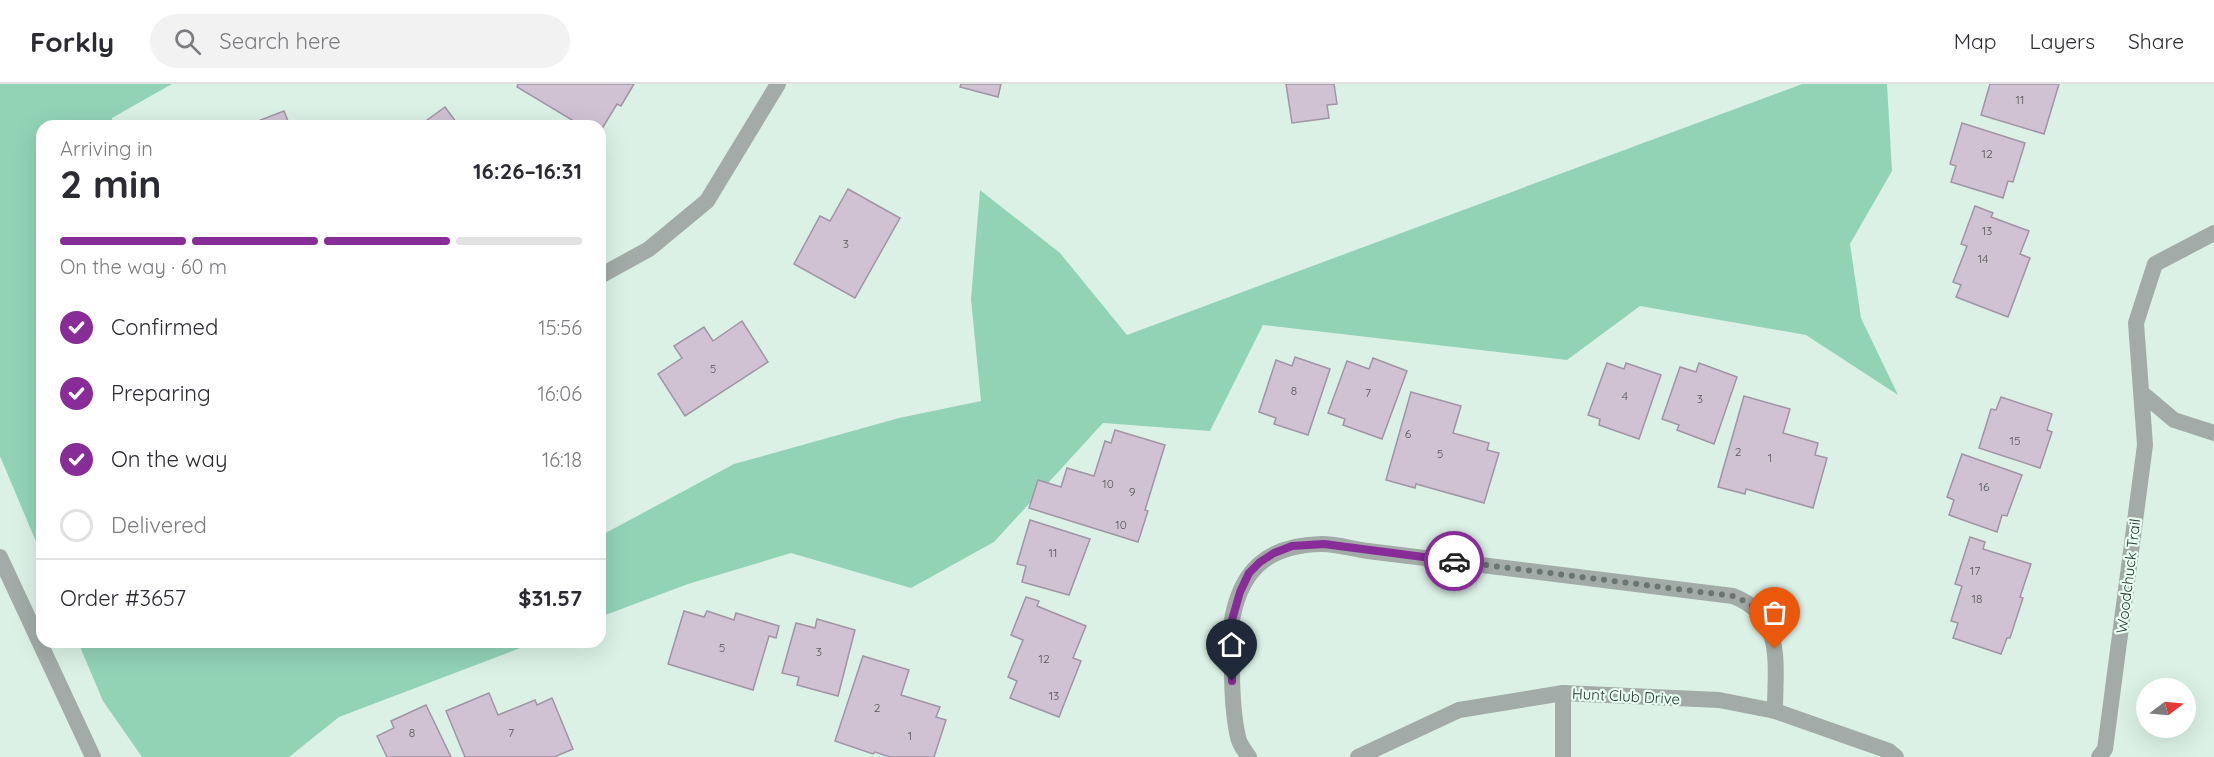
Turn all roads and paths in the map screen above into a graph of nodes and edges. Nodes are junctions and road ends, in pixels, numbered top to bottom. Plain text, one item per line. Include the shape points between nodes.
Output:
1 (778, 84) edge
2 (2214, 233) edge
3 (606, 273) edge
4 (2142, 393) junction
5 (2214, 433) edge
6 (0, 557) edge
7 (36, 634) edge
8 (42, 648) edge
9 (1563, 693) junction
10 (1775, 711) junction
11 (1891, 755) edge
12 (93, 757) edge
13 (1249, 757) edge
14 (1358, 757) edge
15 (1563, 757) edge
16 (2099, 757) edge

1 - 3 street via 707,201 650,249
2 - 4 street, Woodchuck Trail via 2155,264 2136,322
4 - 5 street via 2174,420
4 - 16 street, Woodchuck Trail via 2145,446 2105,749
6 - 7 street
8 - 12 street
9 - 10 street, Hunt Club Drive via 1719,700
9 - 14 street, Hunt Club Drive via 1459,711
9 - 15 street
10 - 11 street, Hunt Club Drive
10 - 13 street via 1772,632 1757,609 1733,596 1324,544 1292,546 1274,553 1249,573 1230,627 1238,739

